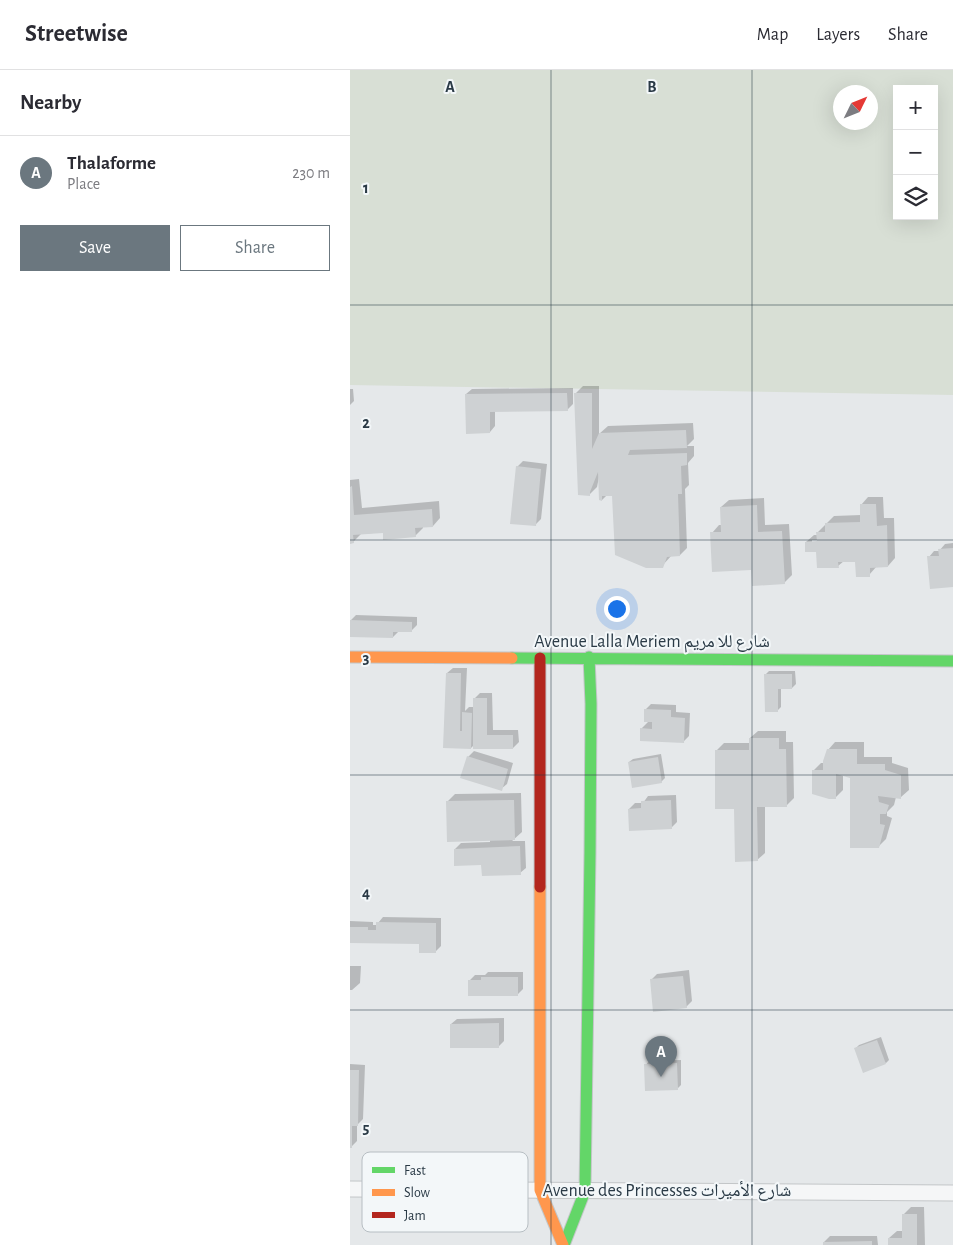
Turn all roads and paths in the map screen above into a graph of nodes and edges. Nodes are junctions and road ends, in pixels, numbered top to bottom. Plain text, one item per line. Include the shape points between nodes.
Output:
1 (350, 656) edge
2 (589, 657) junction
3 (540, 658) junction
4 (953, 660) edge
5 (528, 1190) edge
6 (540, 1190) junction
7 (584, 1191) junction
8 (953, 1193) edge
9 (563, 1245) edge

1 - 3 street, Avenue Lalla Meriem شارع للا مريم
2 - 3 street, Avenue Lalla Meriem شارع للا مريم
2 - 4 street, Avenue Lalla Meriem شارع للا مريم
2 - 7 street via 590,842
3 - 6 street
5 - 6 street, Avenue des Princesses شارع الأميرات
6 - 7 street, Avenue des Princesses شارع الأميرات
6 - 9 street
7 - 8 street, Avenue des Princesses شارع الأميرات
7 - 9 street

